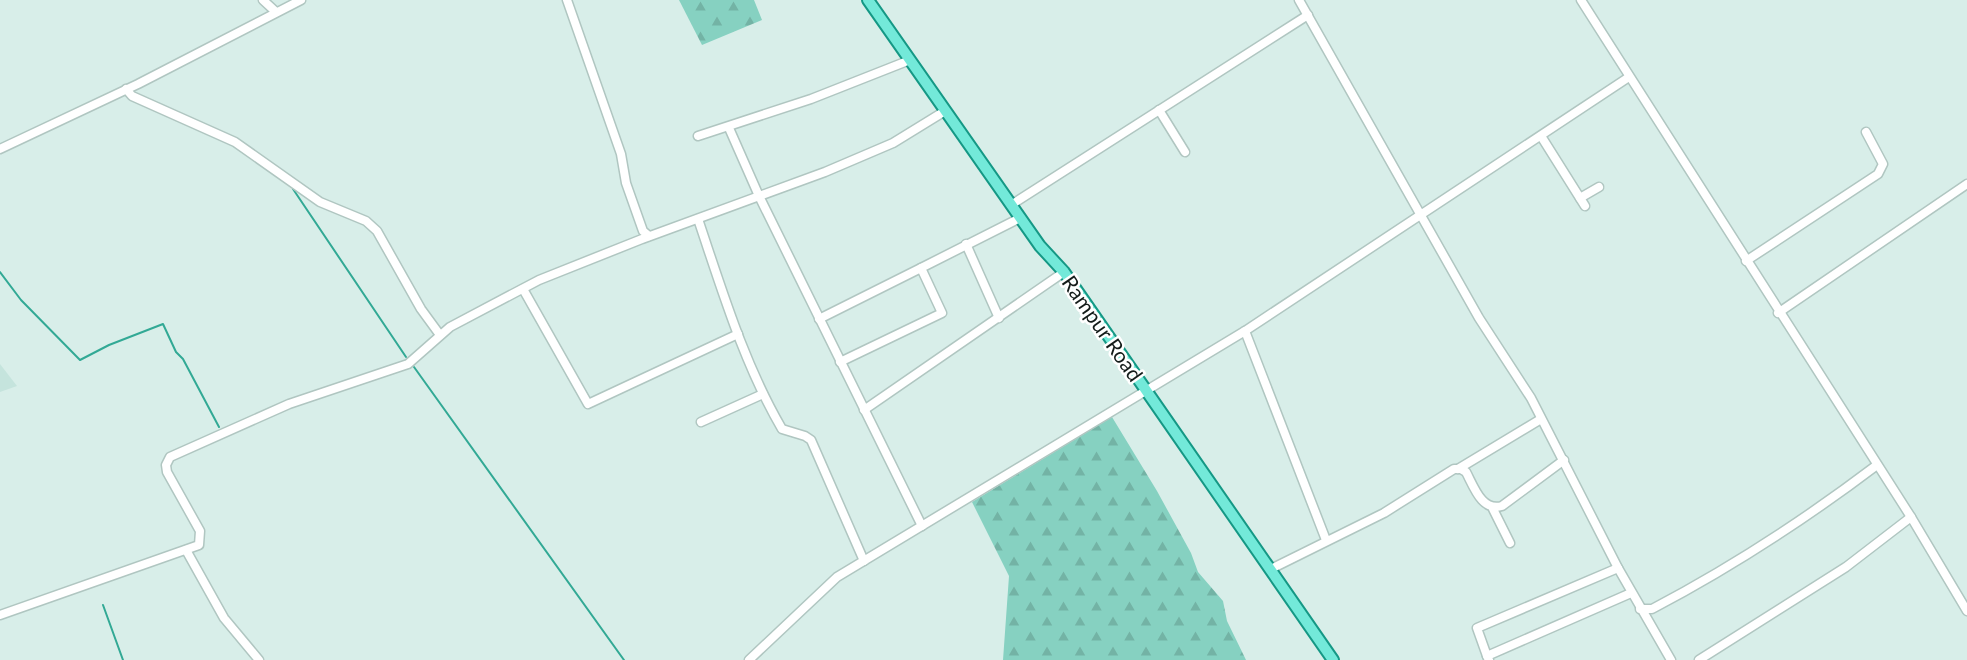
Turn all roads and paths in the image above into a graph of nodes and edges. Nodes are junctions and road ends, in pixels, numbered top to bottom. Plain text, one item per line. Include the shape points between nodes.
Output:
1 (263, 0) edge
2 (301, 0) edge
3 (567, 0) edge
4 (868, 0) edge
5 (1299, 0) edge
6 (1581, 0) edge
7 (276, 12) junction
8 (1308, 15) junction
9 (910, 60) junction
10 (1629, 76) junction
11 (126, 89) junction
12 (1159, 110) junction
13 (945, 111) junction
14 (729, 128) junction
15 (1866, 132) dead end
16 (698, 136) dead end
17 (1541, 136) junction
18 (0, 149) edge
19 (1185, 152) dead end
20 (1967, 184) edge
21 (1599, 187) dead end
22 (759, 196) junction
23 (1580, 198) junction
24 (1011, 205) junction
25 (1585, 206) dead end
26 (1422, 216) junction
27 (1020, 218) junction
28 (698, 219) junction
29 (649, 236) junction
30 (966, 244) junction
31 (1746, 261) junction
32 (921, 268) junction
33 (1064, 272) junction
34 (522, 289) junction
35 (1778, 313) junction
36 (999, 318) junction
37 (819, 319) junction
38 (1245, 331) junction
39 (738, 334) junction
40 (440, 335) junction
41 (840, 362) junction
42 (1146, 389) junction
43 (764, 394) junction
44 (864, 410) junction
45 (1541, 419) junction
46 (701, 422) dead end
47 (1564, 460) junction
48 (1877, 465) junction
49 (1458, 469) junction
50 (1493, 509) junction
51 (1911, 517) junction
52 (922, 526) junction
53 (1326, 540) junction
54 (1510, 543) dead end
55 (186, 550) junction
56 (864, 561) junction
57 (1618, 568) junction
58 (1271, 569) junction
59 (1631, 593) junction
60 (1640, 609) junction
61 (1967, 611) edge
62 (0, 615) edge
63 (1488, 658) edge
64 (258, 660) edge
65 (749, 660) edge
66 (1333, 660) edge
67 (1671, 660) edge
68 (1699, 660) edge

1 - 7 street
2 - 7 street
3 - 29 street via 621,154 626,183 643,231
4 - 9 main road, Rampur Road
5 - 8 street
6 - 10 street
7 - 11 street
8 - 12 street
8 - 26 street
9 - 13 main road, Rampur Road
9 - 14 street
10 - 17 street
10 - 31 street
11 - 18 street
11 - 40 street via 132,96 235,142 320,202 366,221 377,231
12 - 19 street
12 - 24 street
13 - 22 street via 893,144
13 - 24 main road, Rampur Road
14 - 16 street
14 - 22 street
15 - 31 street via 1882,164 1878,174
17 - 23 street
17 - 26 street
20 - 35 street
21 - 23 street
22 - 28 street
22 - 37 street
23 - 25 street
24 - 27 main road, Rampur Road
26 - 38 street
26 - 45 street
27 - 30 street
27 - 33 main road, Rampur Road
28 - 29 street
28 - 39 street
29 - 34 street
30 - 32 street
30 - 36 street
31 - 35 street
32 - 37 street
32 - 41 street via 942,313
33 - 36 street
33 - 42 main road, Rampur Road
34 - 39 street via 588,404
34 - 40 street
35 - 48 street
36 - 44 street
37 - 41 street
38 - 42 street
38 - 53 street
39 - 43 street
40 - 55 street via 408,364 289,404 170,457 167,472 200,531 199,545
41 - 44 street
42 - 52 street
42 - 58 main road, Rampur Road
43 - 46 street
43 - 56 street via 782,429 805,436 817,451
44 - 52 street
45 - 47 street
45 - 49 street
47 - 50 street
47 - 57 street
48 - 51 street
48 - 60 street via 1802,522 1722,573 1652,609
49 - 50 street via 1466,472 1485,505
49 - 53 street via 1384,513
50 - 54 street
51 - 61 street
51 - 68 street via 1846,567
52 - 56 street
53 - 58 street
55 - 62 street
55 - 64 street via 224,618
56 - 65 street via 837,578
57 - 59 street
57 - 63 street via 1477,628
58 - 66 main road, Rampur Road
59 - 60 street
59 - 63 street
60 - 67 street

